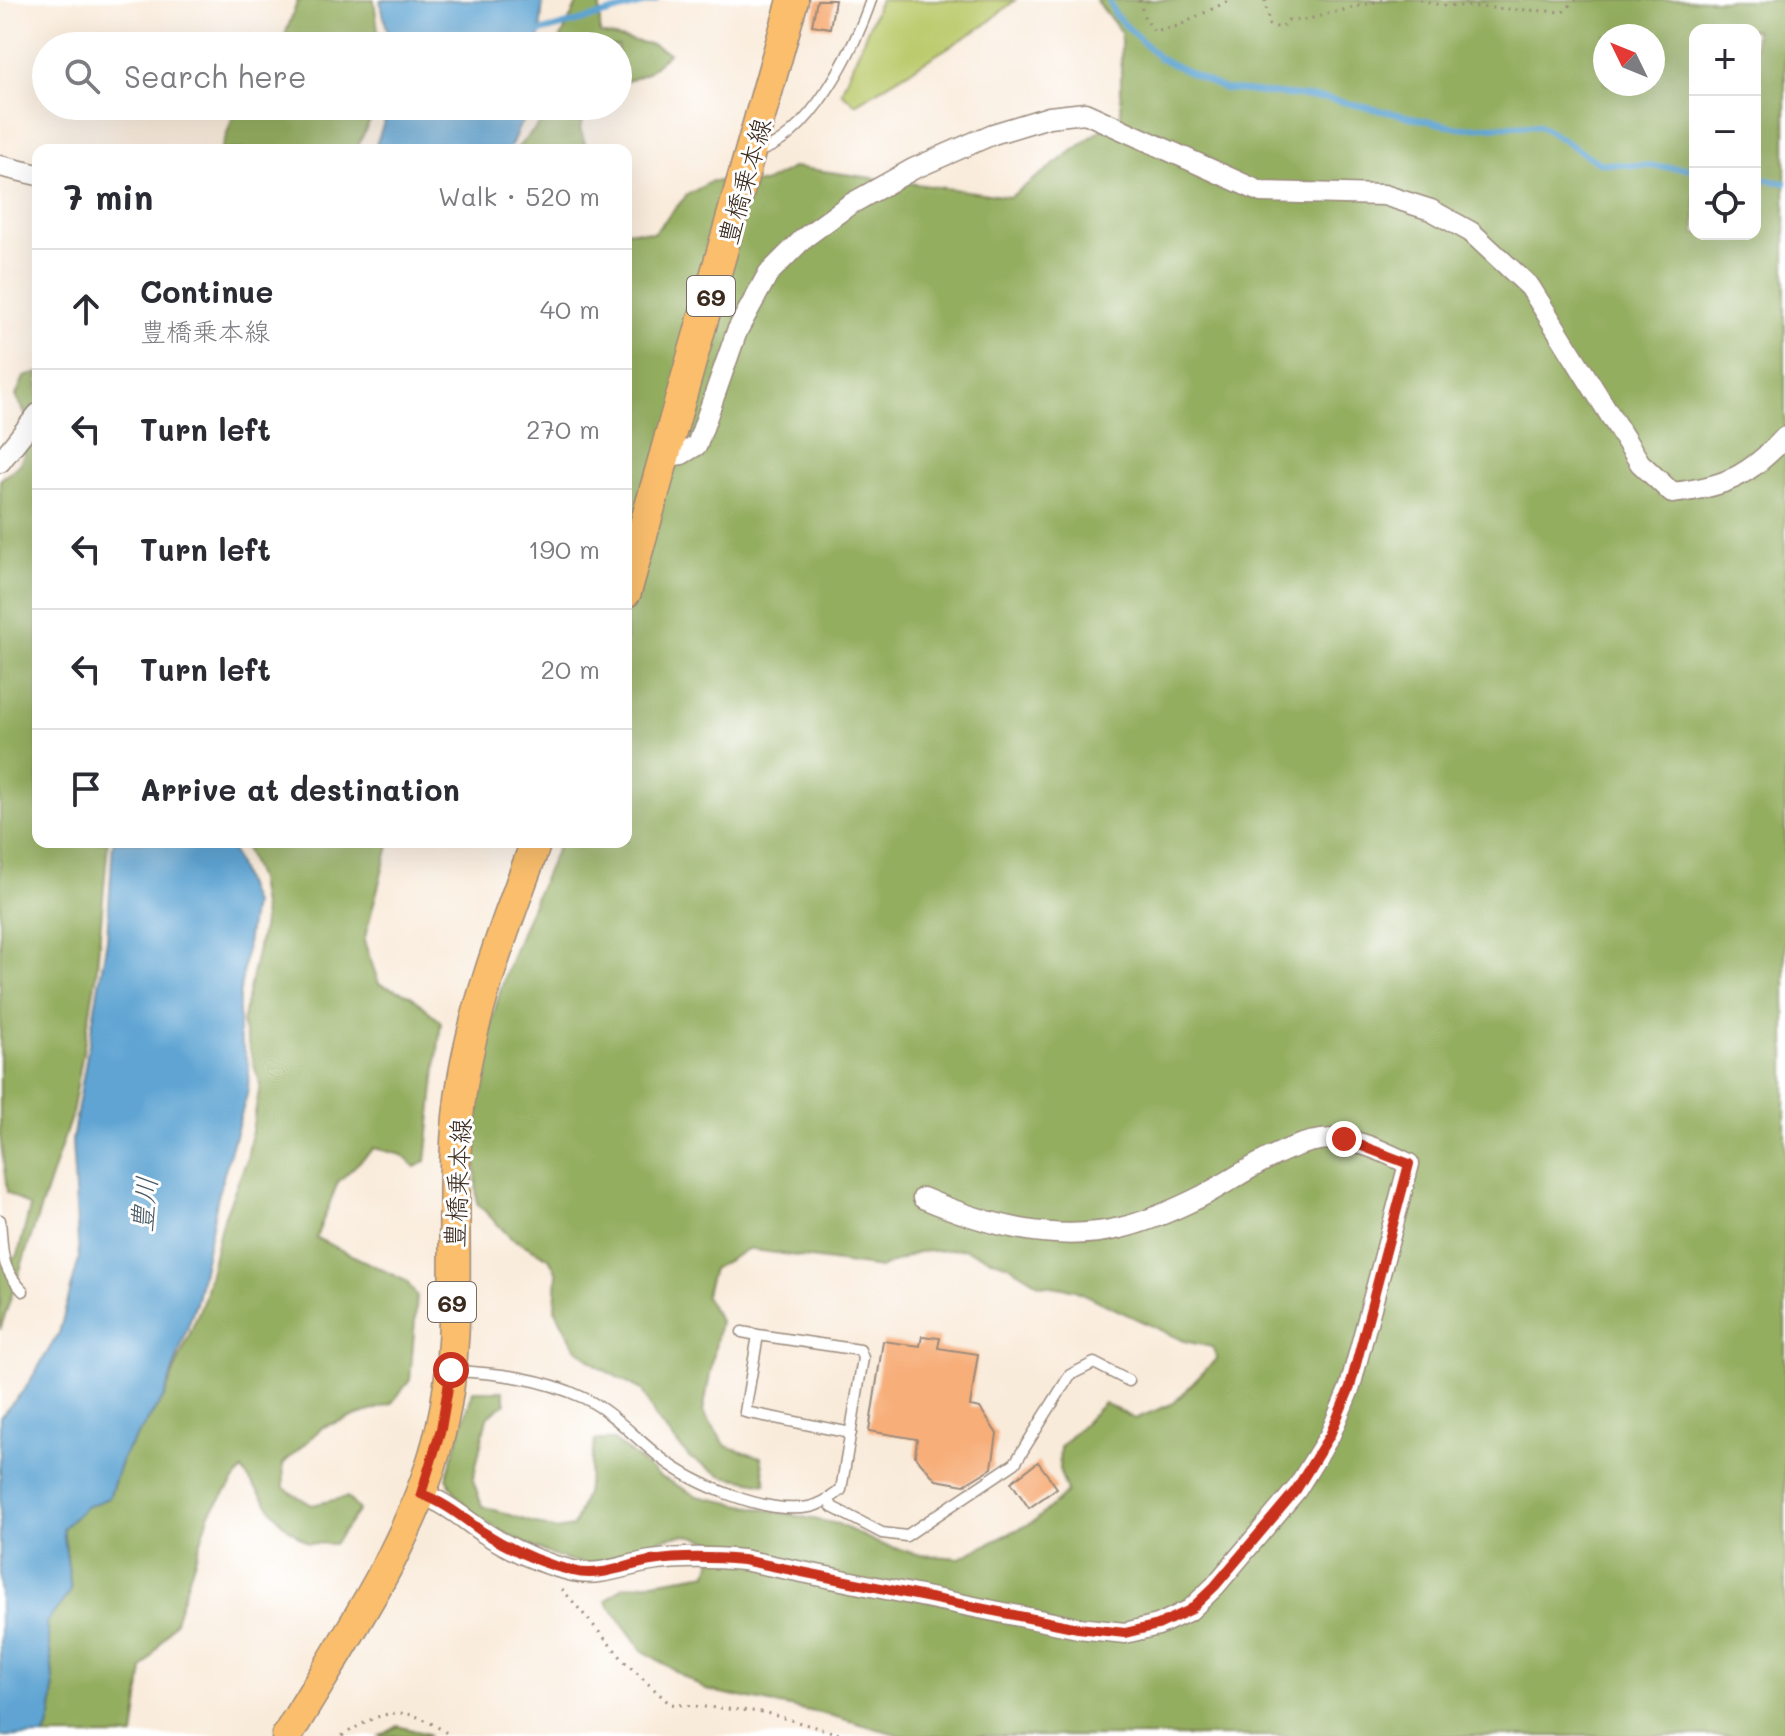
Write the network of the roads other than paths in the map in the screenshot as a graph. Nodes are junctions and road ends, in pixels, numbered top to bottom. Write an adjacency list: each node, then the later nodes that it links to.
1 (793, 0): 3 (main road, 豊橋乗本線 / 69)
2 (871, 0): 3 (lane)
3 (752, 152): 8 (main road, 豊橋乗本線 / 69)
4 (0, 166): 5 (street)
5 (32, 174)
6 (32, 422): 9 (street)
7 (1785, 437): 8 (street)
8 (666, 456): 10 (main road, 豊橋乗本線 / 69)
9 (0, 462)
10 (632, 572)
11 (534, 848): 17 (main road, 豊橋乗本線 / 69)
12 (923, 1198): 20 (street)
13 (0, 1220): 14 (lane)
14 (23, 1291)
15 (742, 1332): 16 (lane)
16 (758, 1335): 19 (lane); 19 (lane)
17 (451, 1370): 20 (main road, 豊橋乗本線 / 69); 21 (lane)
18 (1129, 1381): 21 (lane)
19 (851, 1433): 21 (lane)
20 (421, 1494): 22 (main road, 豊橋乗本線 / 69)
21 (829, 1499)
22 (287, 1736)

